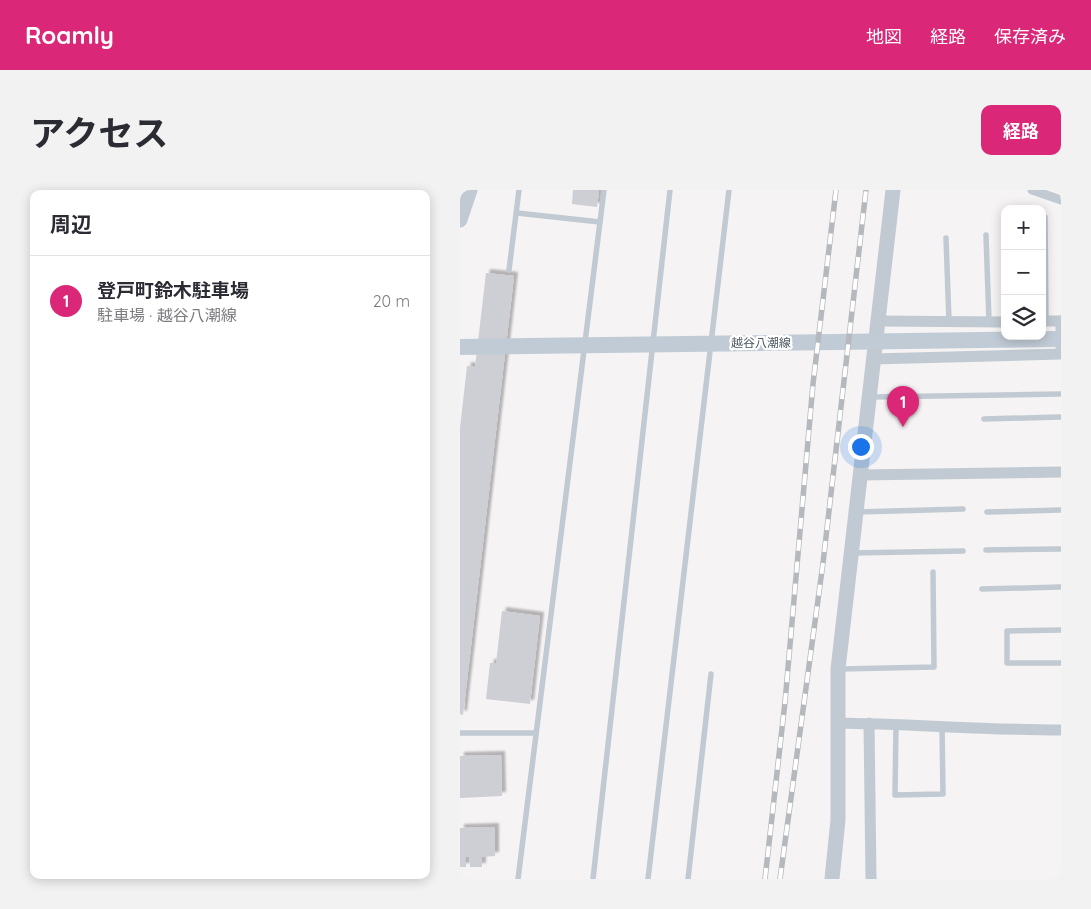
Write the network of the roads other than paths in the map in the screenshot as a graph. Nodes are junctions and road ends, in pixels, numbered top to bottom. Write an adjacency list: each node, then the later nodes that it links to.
1 (470, 190): 10 (street)
2 (519, 190): 9 (lane)
3 (604, 190): 11 (lane)
4 (670, 190): 57 (lane)
5 (729, 190): 58 (lane)
6 (893, 190): 19 (street)
7 (1032, 190): 8 (street)
8 (1061, 200)
9 (517, 213): 11 (lane); 15 (lane)
10 (460, 220)
11 (600, 222): 55 (lane)
12 (986, 235): 21 (lane)
13 (946, 238): 20 (lane)
14 (1045, 250): 16 (lane)
15 (509, 270)
16 (1044, 295)
17 (1046, 321): 18 (street)
18 (1061, 321): 25 (street)
19 (878, 322): 20 (street); 27 (street)
20 (949, 322): 21 (street)
21 (989, 322): 22 (street)
22 (1001, 322)
23 (1061, 339): 24 (main road, 越谷八潮線)
24 (460, 347)
25 (1061, 347)
26 (1061, 354): 27 (street)
27 (873, 359): 29 (street)
28 (1061, 394): 29 (lane)
29 (868, 397): 33 (street)
30 (1061, 417): 31 (lane)
31 (984, 419)
32 (1061, 472): 33 (street)
33 (860, 475): 36 (street)
34 (963, 509): 36 (lane)
35 (1061, 510): 37 (lane)
36 (856, 512): 41 (street)
37 (987, 512)
38 (1061, 549): 39 (lane)
39 (986, 550)
40 (963, 552): 41 (lane)
41 (851, 553): 47 (street)
42 (933, 572): 47 (lane)
43 (1061, 587): 44 (lane)
44 (982, 589)
45 (1061, 630): 46 (lane)
46 (1061, 663)
47 (838, 669): 49 (street)
48 (711, 674): 59 (lane)
49 (837, 723): 50 (street); 60 (street)
50 (869, 723): 51 (street); 61 (street)
51 (896, 725): 52 (street); 52 (lane)
52 (942, 726): 53 (street)
53 (1061, 730)
54 (460, 733): 55 (lane)
55 (536, 733): 56 (lane)
56 (518, 879)
57 (593, 879)
58 (648, 879)
59 (688, 879)
60 (832, 879)
61 (871, 879)

